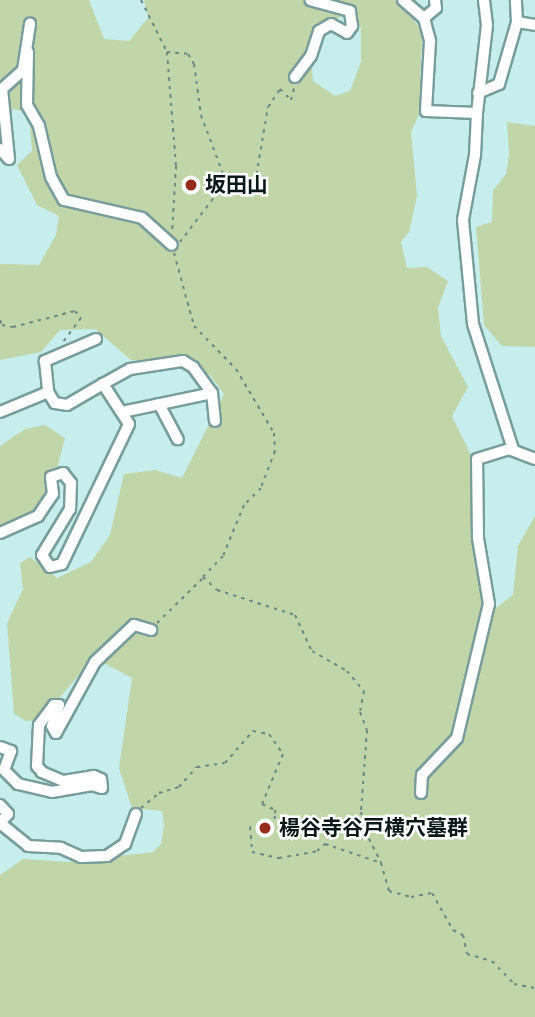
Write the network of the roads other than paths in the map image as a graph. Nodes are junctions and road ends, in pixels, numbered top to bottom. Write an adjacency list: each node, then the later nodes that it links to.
1 (310, 0): 11 (street)
2 (403, 0): 6 (street)
3 (435, 0): 6 (street)
4 (484, 0): 12 (street)
5 (516, 0): 7 (street)
6 (424, 18): 13 (street)
7 (517, 22): 9 (street); 12 (street)
8 (30, 24): 10 (street)
9 (535, 25)
10 (27, 52): 14 (street); 15 (street)
11 (295, 77)
12 (478, 93): 13 (street)
13 (477, 113): 25 (street)
14 (0, 149)
15 (172, 244)
16 (96, 339): 18 (street)
17 (103, 384): 18 (street); 19 (street); 22 (street)
18 (48, 392): 21 (street)
19 (212, 393): 20 (street); 23 (street)
20 (159, 404): 22 (street); 24 (street)
21 (0, 412)
22 (122, 412): 27 (street)
23 (215, 421)
24 (177, 439)
25 (513, 449): 26 (street); 30 (street)
26 (535, 459)
27 (0, 533)
28 (151, 630): 29 (street)
29 (0, 747)
30 (421, 793)
31 (0, 805): 33 (street)
32 (136, 814): 33 (street)
33 (0, 823)

